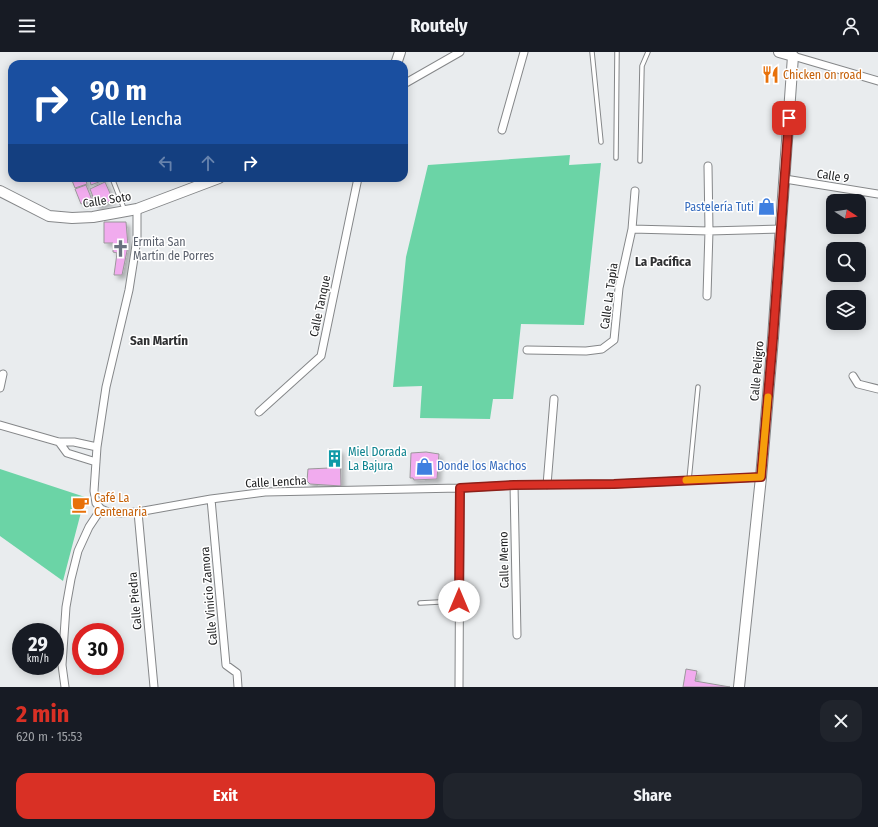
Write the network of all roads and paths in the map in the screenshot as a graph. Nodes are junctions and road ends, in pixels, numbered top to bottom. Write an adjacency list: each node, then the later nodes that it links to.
1 (460, 52): 9 (street)
2 (524, 52): 10 (street)
3 (592, 52): 11 (lane)
4 (617, 52): 12 (lane)
5 (648, 52): 13 (lane)
6 (779, 52): 7 (main road)
7 (793, 56): 8 (street); 15 (main road, Calle Peligro)
8 (878, 81)
9 (408, 82)
10 (502, 130)
11 (601, 142)
12 (616, 158)
13 (640, 161)
14 (708, 166): 26 (street)
15 (785, 179): 21 (street, Calle 9); 25 (main road, Calle Peligro)
16 (114, 182): 23 (lane)
17 (208, 182): 22 (main road, Calle Soto)
18 (357, 182): 35 (street, Calle Tanque)
19 (0, 191): 23 (main road, Calle Soto)
20 (635, 191): 24 (street, Calle La Tapia)
21 (878, 194)
22 (137, 209): 23 (main road, Calle Soto); 38 (street)
23 (126, 212)
24 (632, 229): 26 (street); 28 (street, Calle La Tapia)
25 (781, 229): 26 (street); 40 (main road, Calle Peligro)
26 (709, 231): 27 (street)
27 (707, 296)
28 (527, 350)
29 (3, 374): 32 (street)
30 (853, 376): 33 (street)
31 (698, 387): 41 (lane)
32 (0, 388)
33 (878, 389)
34 (554, 398): 43 (street)
35 (259, 412)
36 (0, 425): 37 (street)
37 (59, 442): 38 (street); 39 (street)
38 (97, 447): 39 (street)
39 (96, 462): 46 (street)
40 (761, 477): 41 (street, Calle Lencha); 55 (main road, Calle Peligro)
41 (689, 480): 43 (street, Calle Lencha)
42 (514, 485): 43 (street, Calle Lencha); 44 (street, Calle Lencha); 50 (street, Calle Memo)
43 (547, 485)
44 (460, 488): 45 (street, Calle Lencha); 48 (street)
45 (211, 499): 47 (street, Calle Lencha); 53 (street, Calle Vinicio Zamora)
46 (101, 509): 47 (street, Calle Lencha); 51 (street)
47 (138, 512): 52 (street, Calle Piedra)
48 (459, 601): 49 (lane); 54 (street)
49 (420, 603)
50 (517, 635)
51 (65, 687)
52 (154, 687)
53 (238, 687)
54 (459, 687)
55 (739, 687)

